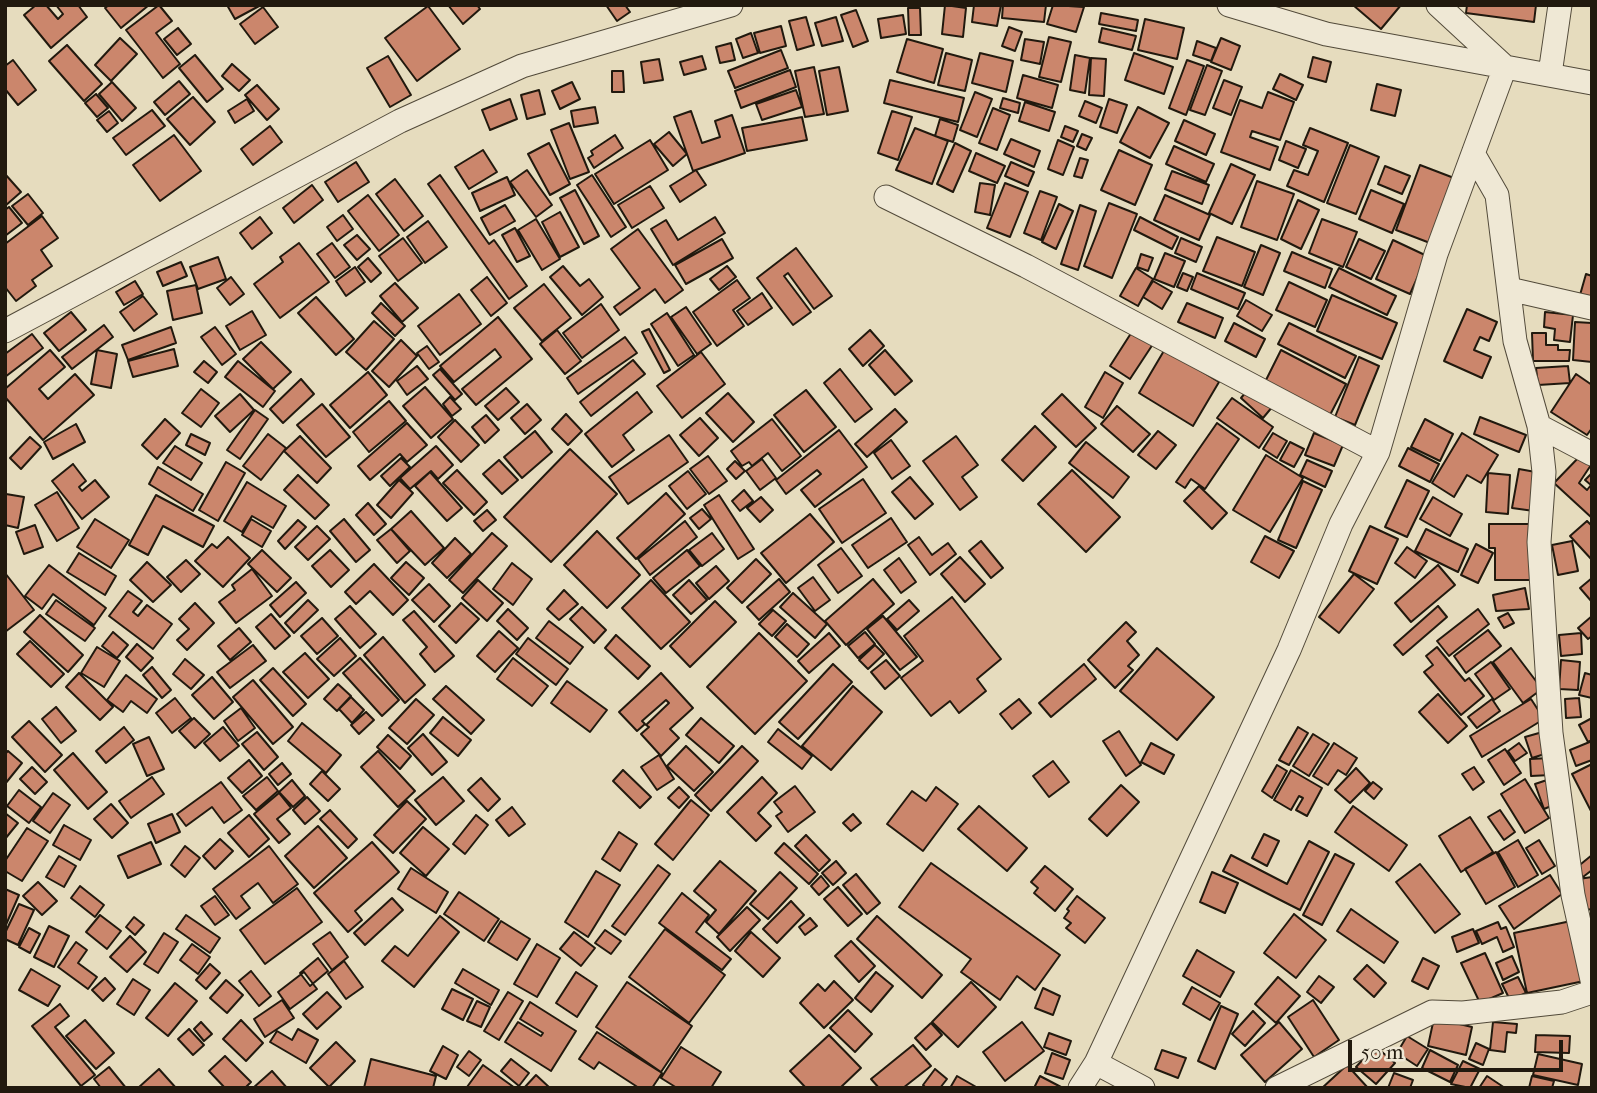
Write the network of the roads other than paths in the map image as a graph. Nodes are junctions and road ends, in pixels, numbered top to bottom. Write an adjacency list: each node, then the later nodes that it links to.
1 (731, 5): 12 (street)
2 (1229, 5): 5 (street)
3 (1560, 5): 6 (street)
4 (1444, 7): 5 (street)
5 (1505, 66): 6 (street); 8 (street)
6 (1550, 74): 7 (street)
7 (1592, 83)
8 (1474, 155): 10 (street); 14 (street)
9 (886, 197): 14 (street)
10 (1509, 289): 11 (street); 13 (street)
11 (1592, 308)
12 (5, 331)
13 (1539, 426): 15 (street); 16 (street)
14 (1378, 452): 18 (street)
15 (1592, 454)
16 (1592, 981)
17 (1592, 992): 21 (street)
18 (1096, 1063): 19 (street); 20 (street)
19 (1080, 1088)
20 (1143, 1088)
21 (1277, 1088)

